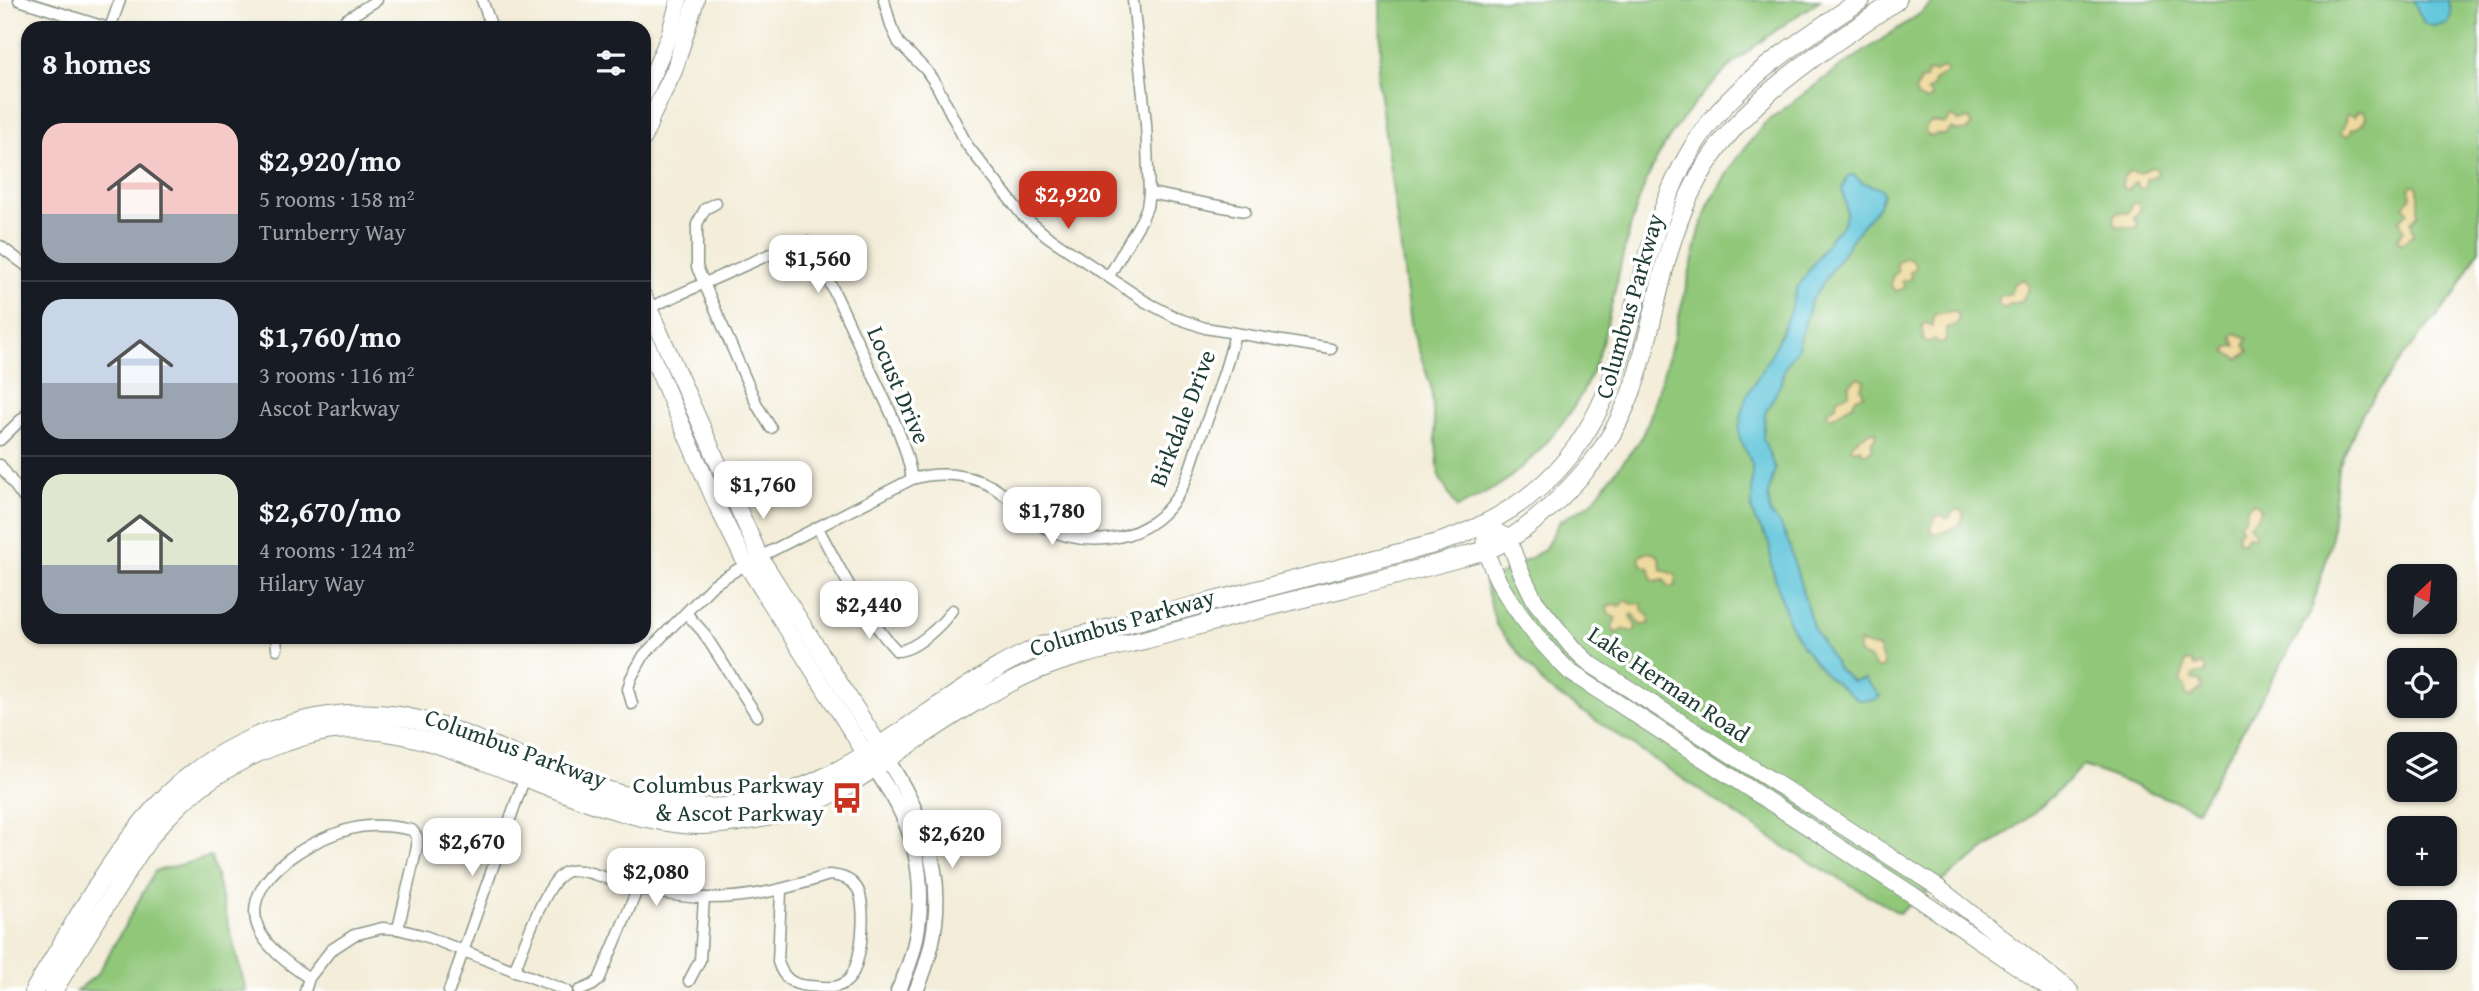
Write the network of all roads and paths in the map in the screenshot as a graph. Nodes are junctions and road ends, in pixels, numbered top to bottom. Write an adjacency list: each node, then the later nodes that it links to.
1 (19, 0): 11 (street)
2 (120, 0): 12 (street)
3 (377, 0): 13 (street)
4 (482, 0): 14 (street)
5 (678, 0): 15 (main road)
6 (696, 0): 16 (main road)
7 (884, 0): 22 (street)
8 (1133, 0): 17 (street)
9 (1860, 0): 35 (main road, Columbus Parkway)
10 (1897, 0): 37 (main road, Columbus Parkway)
11 (86, 21)
12 (112, 21)
13 (344, 21)
14 (490, 21)
15 (651, 78)
16 (651, 119)
17 (1149, 193): 19 (street); 22 (street)
18 (716, 203): 23 (street)
19 (1245, 211)
20 (0, 246): 21 (street)
21 (21, 262)
22 (1109, 276): 26 (street)
23 (704, 284): 24 (street, Locust Drive); 30 (street); 33 (street, Locust Drive)
24 (651, 303)
25 (651, 319): 39 (main road)
26 (1235, 333): 27 (street); 33 (street, Birkdale Drive)
27 (1331, 349)
28 (651, 354): 39 (main road)
29 (21, 420): 31 (street)
30 (771, 428)
31 (0, 440)
32 (0, 465): 34 (street)
33 (912, 479): 36 (street, Birkdale Drive)
34 (21, 494)
35 (1485, 525): 37 (main road); 38 (main road, Lake Herman Road); 46 (main road, Columbus Parkway)
36 (818, 528): 39 (street, Birkdale Drive); 40 (street)
37 (1507, 538): 38 (main road, Columbus Parkway); 65 (main road, Lake Herman Road)
38 (1486, 550): 46 (main road, Columbus Parkway); 64 (main road, Lake Herman Road)
39 (753, 561): 41 (street, Birkdale Drive); 46 (main road)
40 (953, 610)
41 (686, 613): 44 (street, Birkdale Drive); 45 (street)
42 (277, 644): 43 (street)
43 (277, 649)
44 (632, 704)
45 (757, 716)
46 (876, 756): 47 (main road, Columbus Parkway); 62 (street); 63 (street)
47 (528, 770): 52 (street); 56 (main road, Columbus Parkway); 57 (main road, Columbus Parkway)
48 (638, 888): 50 (street); 53 (street); 61 (street)
49 (781, 891): 49 (street); 50 (street)
50 (705, 898): 55 (street)
51 (398, 929): 52 (street); 54 (street); 54 (street)
52 (463, 953): 53 (street); 59 (street)
53 (514, 971): 60 (street)
54 (309, 978): 58 (street)
55 (689, 981)
56 (34, 991)
57 (53, 991)
58 (305, 991)
59 (449, 991)
60 (568, 991)
61 (579, 991)
62 (898, 991)
63 (916, 991)
64 (2053, 991)
65 (2070, 991)

